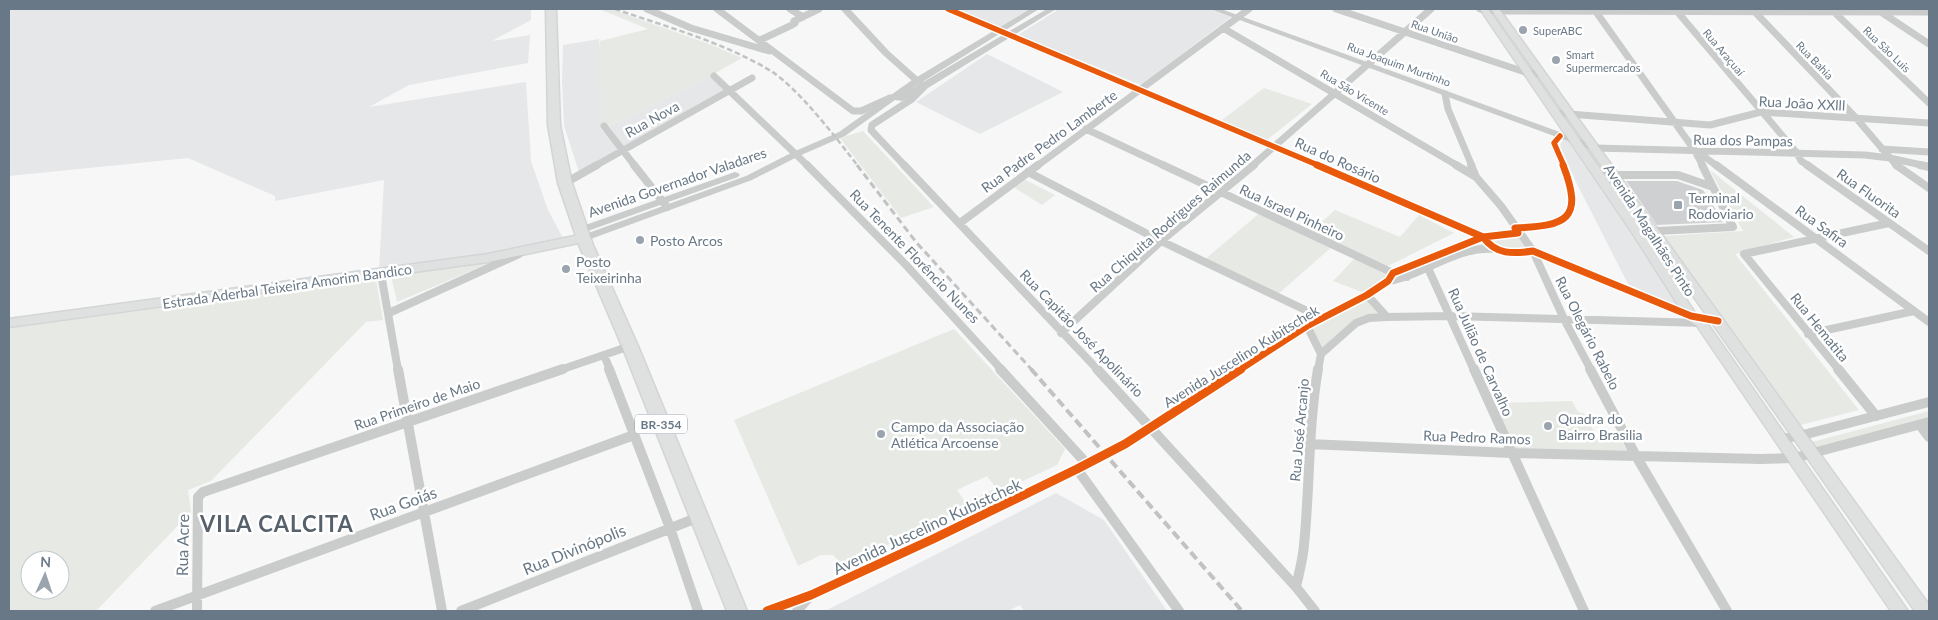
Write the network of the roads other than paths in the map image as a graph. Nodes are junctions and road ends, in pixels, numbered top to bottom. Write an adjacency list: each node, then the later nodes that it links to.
1 (551, 9): 69 (main road, BR-354)
2 (647, 9): 29 (street)
3 (717, 9): 27 (street)
4 (790, 9): 21 (street)
5 (819, 9): 21 (street)
6 (845, 9): 38 (street)
7 (948, 9): 25 (street, Rua do Rosário)
8 (1034, 9): 25 (street, Avenida Governador Valadares)
9 (1052, 9): 28 (street, Avenida Governador Valadares)
10 (1214, 9): 22 (street, Rua Joaquim Murtinho)
11 (1249, 9): 22 (street, Rua Padre Pedro Lamberte)
12 (1336, 9): 26 (street, Rua União)
13 (1431, 9): 26 (street, Rua Chiquita Rodrigues Raimunda)
14 (1488, 9): 15 (street); 34 (main road, Avenida Magalhães Pinto); 35 (main road, Avenida Magalhães Pinto)
15 (1594, 10): 16 (street); 50 (street)
16 (1676, 10): 17 (street); 46 (street, Rua Araçuaí)
17 (1754, 10): 18 (street); 49 (street, Rua Bahia)
18 (1832, 10): 19 (street); 44 (street, Rua São Luis)
19 (1878, 10): 20 (street); 31 (street)
20 (1929, 12)
21 (803, 16): 23 (street)
22 (1238, 17): 24 (street, Rua Padre Pedro Lamberte); 33 (street, Rua Joaquim Murtinho)
23 (794, 21): 30 (street)
24 (1223, 28): 40 (street, Rua Padre Pedro Lamberte); 41 (street, Rua São Vicente)
25 (999, 30): 28 (street, Rua do Rosário); 38 (street, Avenida Governador Valadares)
26 (1405, 32): 33 (street, Rua Chiquita Rodrigues Raimunda); 34 (street, Rua União)
27 (752, 35): 29 (street); 30 (street)
28 (1010, 35): 38 (street, Avenida Governador Valadares); 40 (street, Rua do Rosário)
29 (732, 39): 32 (street)
30 (760, 40): 32 (street)
31 (1929, 43)
32 (777, 53): 43 (street)
33 (1368, 65): 41 (street, Rua Chiquita Rodrigues Raimunda); 42 (street, Rua Joaquim Murtinho)
34 (1528, 73): 35 (street, Rua União); 47 (main road, Avenida Magalhães Pinto)
35 (1542, 74): 48 (main road, Avenida Magalhães Pinto)
36 (714, 76): 39 (street, Rua Tenente Florêncio Nunes)
37 (752, 78): 39 (street, Rua Nova)
38 (920, 84): 43 (street, Avenida Governador Valadares); 45 (street, Avenida Governador Valadares); 74 (street, Rua Capitão José Apolinário)
39 (729, 90): 58 (street, Rua Nova); 62 (street, Rua Tenente Florêncio Nunes)
40 (1140, 90): 53 (street, Rua Padre Pedro Lamberte); 55 (street, Rua do Rosário)
41 (1336, 93): 55 (street, Rua Chiquita Rodrigues Raimunda); 68 (street, Rua São Vicente)
42 (1445, 94): 54 (street, Rua Joaquim Murtinho); 68 (street, Rua Olegário Rabelo)
43 (894, 97): 45 (street, Avenida Governador Valadares)
44 (1929, 103)
45 (878, 110): 62 (street, Avenida Governador Valadares)
46 (1761, 112): 49 (street, Rua João XXlll); 50 (street, Rua João XXlll); 61 (street, Rua Araçuaí)
47 (1556, 113): 48 (street, Rua João XXlll); 54 (main road, Avenida Magalhães Pinto)
48 (1571, 114): 50 (street, Rua João XXlll); 54 (main road, Avenida Magalhães Pinto)
49 (1856, 118): 51 (street, Rua João XXlll); 57 (street, Rua Bahia)
50 (1674, 122): 59 (street)
51 (1929, 123)
52 (604, 126): 58 (street)
53 (1086, 129): 65 (street, Rua Padre Pedro Lamberte); 72 (street, Rua Israel Pinheiro)
54 (1572, 136): 56 (main road, Avenida Magalhães Pinto); 66 (main road, Avenida Magalhães Pinto); 76 (street)
55 (1276, 147): 72 (street, Rua Chiquita Rodrigues Raimunda); 80 (street, Rua do Rosário)
56 (1596, 148): 59 (street, Rua dos Pampas); 67 (main road, Avenida Magalhães Pinto)
57 (1882, 149): 60 (street); 63 (street, Rua Bahia)
58 (623, 150): 69 (street, Rua Nova); 73 (street)
59 (1696, 151): 61 (street, Rua dos Pampas); 70 (street); 81 (street, Rua Safira)
60 (1929, 152)
61 (1797, 153): 63 (street, Rua dos Pampas); 75 (street, Rua Fluorita)
62 (796, 154): 73 (street, Avenida Governador Valadares); 121 (street, Rua Tenente Florêncio Nunes)
63 (1890, 158): 64 (street, Rua dos Pampas); 71 (street, Rua Bahia)
64 (1929, 167)
65 (1028, 172): 74 (street, Rua Padre Pedro Lamberte); 82 (street)
66 (1598, 175): 67 (street); 77 (main road, Avenida Magalhães Pinto)
67 (1615, 175): 70 (street); 78 (main road, Avenida Magalhães Pinto)
68 (1476, 177): 76 (street, Rua Olegário Rabelo)
69 (566, 183): 79 (main road, BR-354)
70 (1713, 187): 78 (street)
71 (1929, 188)
72 (1222, 192): 82 (street, Rua Chiquita Rodrigues Raimunda); 89 (street, Rua Israel Pinheiro)
73 (665, 204): 79 (street, Avenida Governador Valadares)
74 (960, 223): 102 (street, Rua Capitão José Apolinário)
75 (1889, 223): 81 (street); 85 (street, Rua Fluorita)
76 (1515, 228): 80 (street, Avenida Juscelino Kubitschek); 84 (street, Rua Olegário Rabelo)
77 (1638, 232): 78 (street); 97 (main road, Avenida Magalhães Pinto)
78 (1655, 232): 99 (main road, Avenida Magalhães Pinto)
79 (582, 234): 86 (main road, Estrada Aderbal Teixeira Amorim Bandico); 104 (main road, BR-354)
80 (1480, 239): 83 (street, Rua do Rosário); 89 (street, Avenida Juscelino Kubitschek)
81 (1815, 239): 91 (street, Rua Safira); 103 (street, Rua Hematita)
82 (1161, 241): 95 (street); 102 (street, Rua Chiquita Rodrigues Raimunda)
83 (1497, 250): 84 (street); 87 (street, Avenida Juscelino Kubitschek)
84 (1533, 251): 96 (street, Rua Olegário Rabelo); 97 (street)
85 (1929, 251)
86 (519, 254): 88 (main road, Estrada Aderbal Teixeira Amorim Bandico); 92 (street)
87 (1428, 268): 89 (street, Avenida Juscelino Kubitschek); 93 (street, Rua Julião de Carvalho)
88 (381, 274): 92 (street); 98 (main road, Estrada Aderbal Teixeira Amorim Bandico)
89 (1390, 277): 90 (street, Avenida Juscelino Kubitschek)
90 (1367, 294): 94 (street); 95 (street, Avenida Juscelino Kubitschek)
91 (1914, 311): 100 (street, Rua Safira); 103 (street)
92 (389, 313): 109 (street)
93 (1450, 316): 94 (street); 96 (street); 117 (street, Rua Julião de Carvalho)
94 (1388, 317): 105 (street)
95 (1322, 318): 101 (street, Avenida Juscelino Kubitschek)
96 (1564, 319): 97 (street); 119 (street, Rua Olegário Rabelo)
97 (1696, 320): 99 (street); 115 (main road, Avenida Magalhães Pinto)
98 (9, 322)
99 (1719, 322): 113 (main road, Avenida Magalhães Pinto)
100 (1929, 322)
101 (1308, 326): 105 (street); 111 (street, Avenida Juscelino Kubitschek)
102 (1061, 332): 111 (street, Rua Capitão José Apolinário)
103 (1808, 334): 108 (street, Rua Hematita)
104 (630, 346): 106 (street, Rua Primeiro de Maio); 125 (main road, BR-354)
105 (1321, 354): 116 (street, Rua José Arcanjo)
106 (604, 355): 109 (street, Rua Primeiro de Maio); 112 (street)
107 (1929, 402): 108 (street)
108 (1876, 416): 113 (street)
109 (408, 421): 123 (street, Rua Primeiro de Maio); 124 (street)
110 (1924, 424): 114 (street); 118 (street)
111 (1152, 427): 121 (street, Avenida Juscelino Kubitschek, bridge); 129 (street, Rua Capitão José Apolinário)
112 (634, 435): 124 (street, Rua Goiás); 126 (street)
113 (1799, 436): 115 (street); 118 (main road, Avenida Magalhães Pinto)
114 (1929, 437)
115 (1780, 438): 120 (main road, Avenida Magalhães Pinto)
116 (1309, 444): 117 (street, Rua Pedro Ramos); 129 (street, Rua José Arcanjo)
117 (1511, 452): 119 (street, Rua Pedro Ramos); 142 (street, Rua Julião de Carvalho)
118 (1812, 453): 120 (street); 128 (main road, Avenida Magalhães Pinto)
119 (1636, 456): 120 (street, Rua Pedro Ramos); 143 (street, Rua Olegário Rabelo)
120 (1794, 458): 127 (main road, Avenida Magalhães Pinto)
121 (1092, 462): 122 (street, Avenida Juscelino Kubistchek)
122 (1077, 470): 130 (street, Avenida Juscelino Kubistchek); 140 (street)
123 (212, 487): 131 (street, Rua Acre)
124 (424, 513): 131 (street, Rua Goiás); 134 (street)
125 (699, 517): 126 (street, Rua Divinópolis); 137 (main road, BR-354)
126 (670, 528): 135 (street, Rua Divinópolis); 136 (street)
127 (1860, 554): 128 (main road); 144 (main road, Avenida Magalhães Pinto)
128 (1884, 555): 145 (main road, Avenida Magalhães Pinto)
129 (1296, 587): 141 (street, Rua Capitão José Apolinário)
130 (811, 595): 138 (street, Avenida Juscelino Kubistchek); 139 (street)
131 (197, 596): 132 (street, Rua Goiás); 133 (street, Rua Acre)
132 (155, 611)
133 (197, 611)
134 (442, 611)
135 (461, 611)
136 (698, 611)
137 (737, 611)
138 (767, 611)
139 (797, 611)
140 (1179, 611)
141 (1315, 611)
142 (1584, 611)
143 (1727, 611)
144 (1900, 611)
145 (1924, 611)

